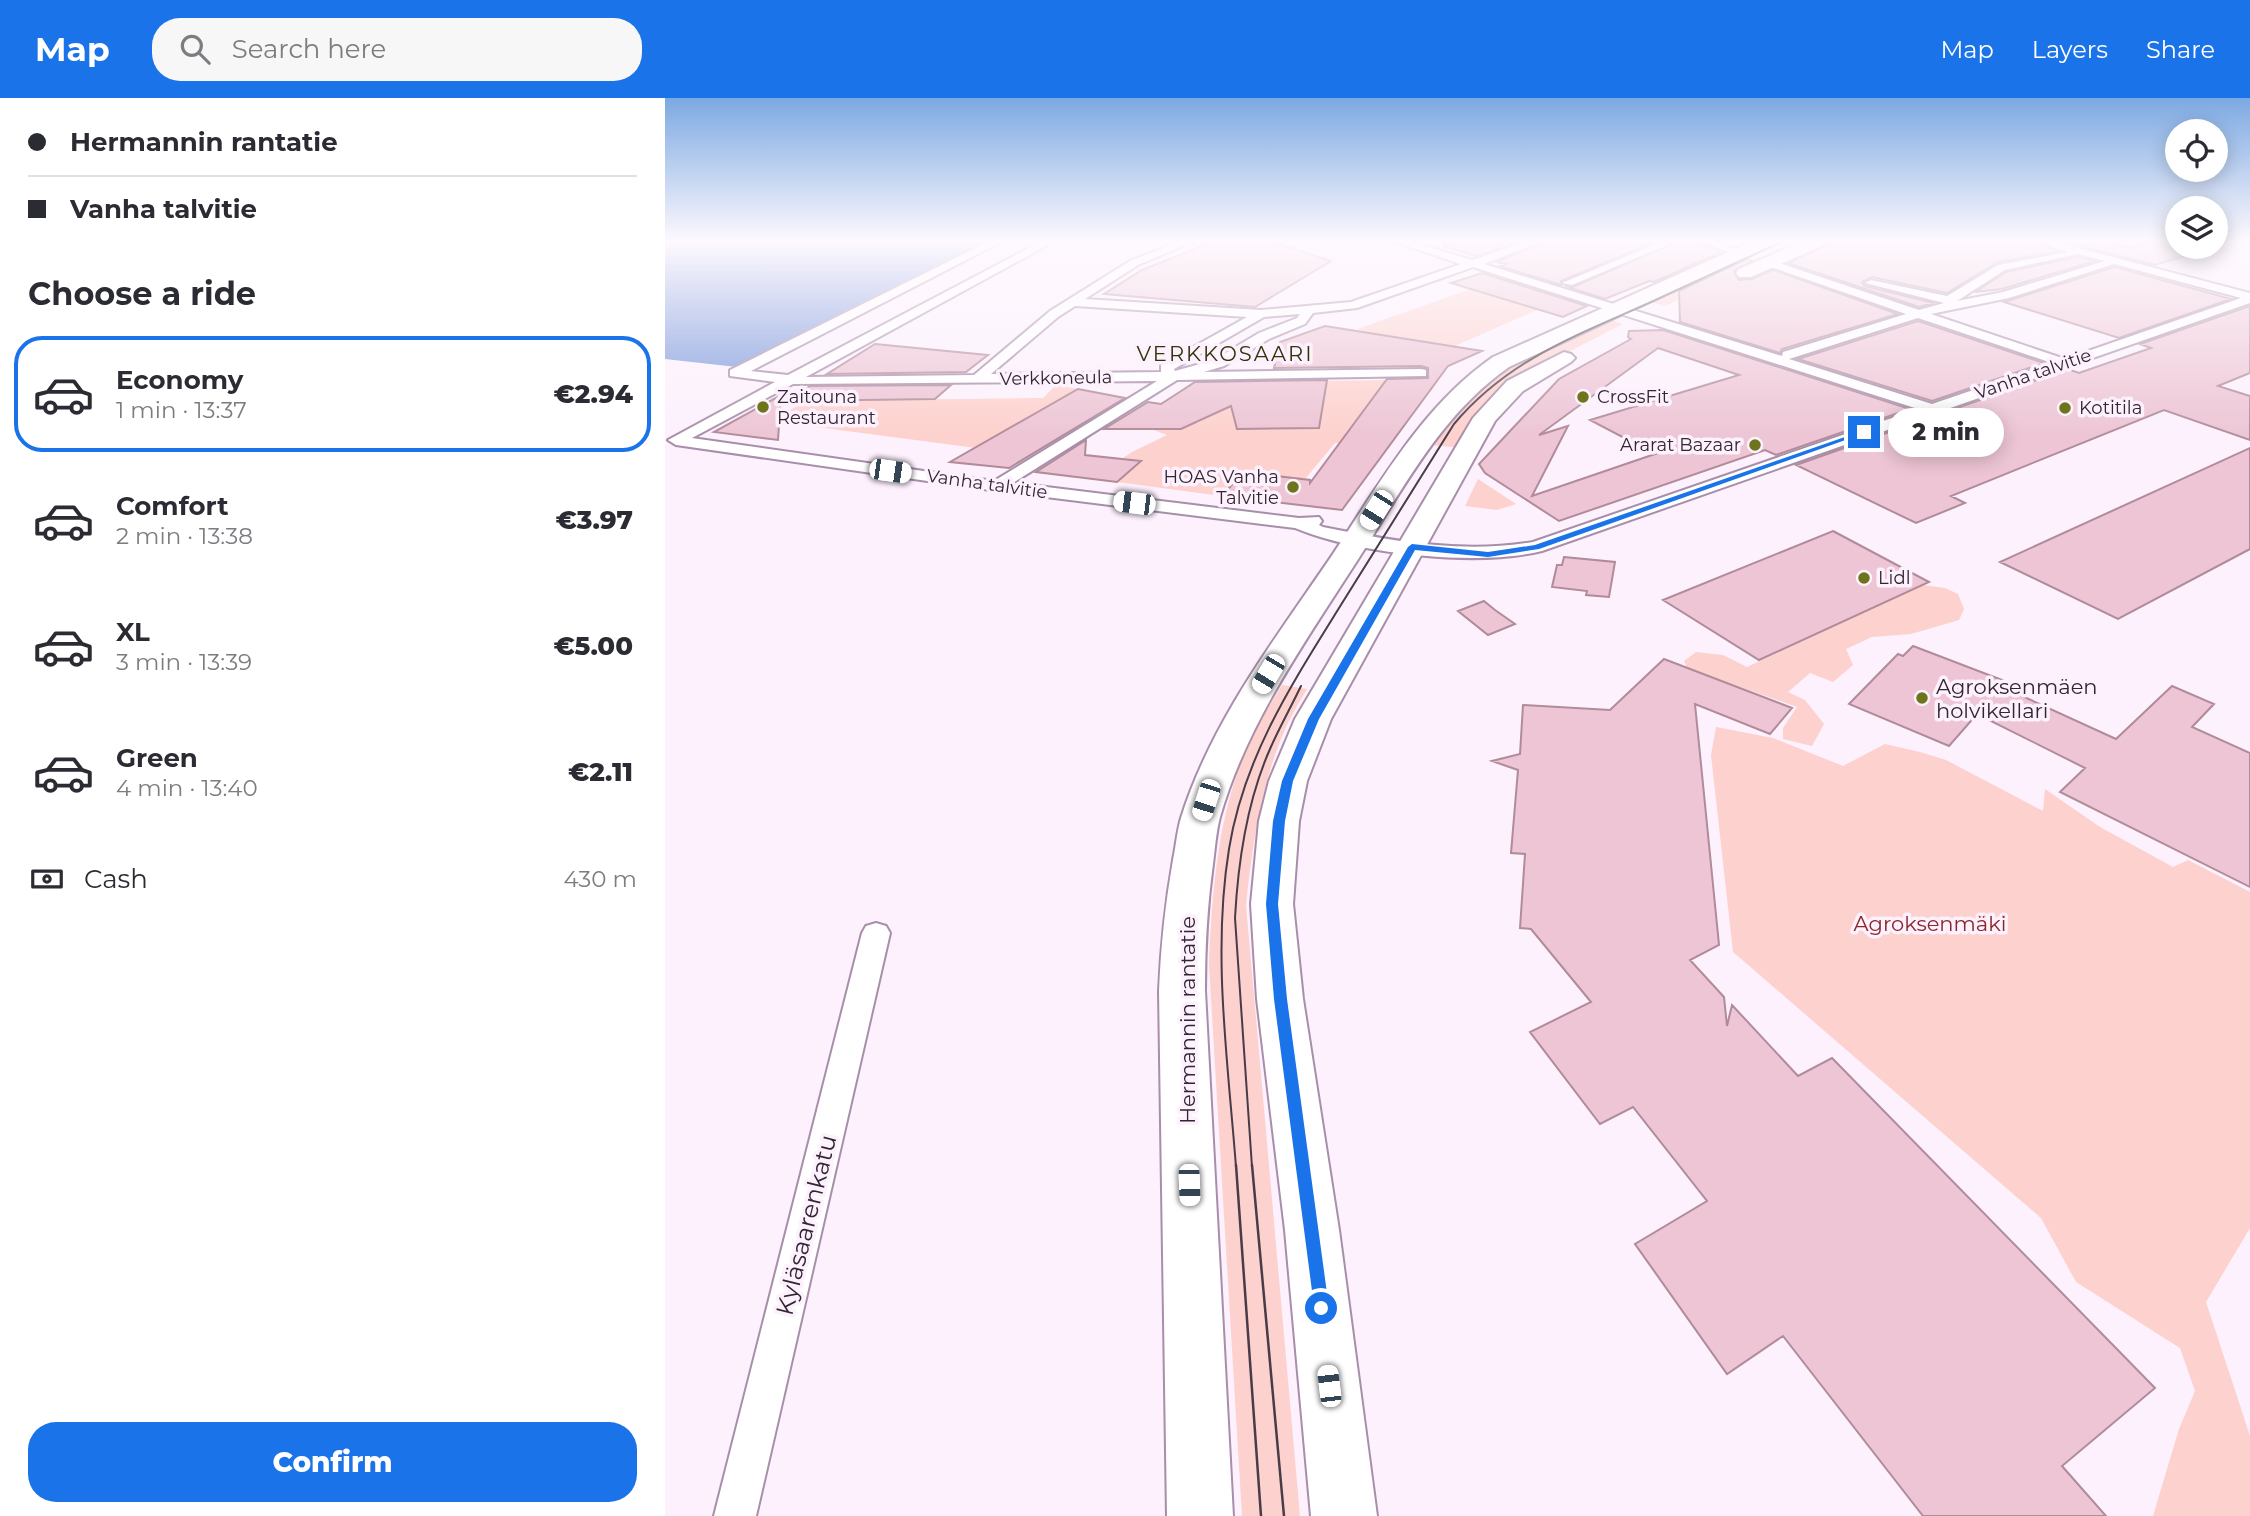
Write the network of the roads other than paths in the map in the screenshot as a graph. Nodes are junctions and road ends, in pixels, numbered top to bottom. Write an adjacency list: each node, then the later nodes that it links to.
1 (868, 306): 22 (street, Verkkoneula)
2 (927, 306): 22 (street)
3 (1066, 306): 23 (street)
4 (1138, 306): 14 (street)
5 (1337, 306): 12 (street)
6 (1911, 306): 13 (street)
7 (1936, 306): 13 (street)
8 (1950, 306): 13 (street)
9 (2227, 306): 19 (street, Vanha talvitie)
10 (1617, 307): 15 (street); 26 (main road, Hermannin rantatie)
11 (1668, 308): 15 (main road)
12 (1309, 310): 14 (street); 21 (street)
13 (1926, 311): 18 (street); 19 (street)
14 (1261, 314): 21 (street)
15 (1645, 318): 16 (main road); 24 (street)
16 (1602, 339)
17 (1580, 349): 27 (main road)
18 (1788, 355)
19 (2064, 363): 24 (street, Vanha talvitie)
20 (1421, 373): 21 (street, Verkkoneula)
21 (1174, 376): 23 (street, Verkkoneula); 25 (street)
22 (790, 379): 23 (street, Verkkoneula); 25 (street, Vanha talvitie)
23 (977, 379)
24 (1932, 409): 27 (street, Vanha talvitie)
25 (997, 486): 26 (street, Vanha talvitie)
26 (1360, 533): 27 (street, Vanha talvitie); 30 (main road, Hermannin rantatie)
27 (1415, 541): 31 (main road)
28 (876, 933): 29 (street, Kyläsaarenkatu)
29 (735, 1516)
30 (1200, 1516)
31 (1344, 1516)

